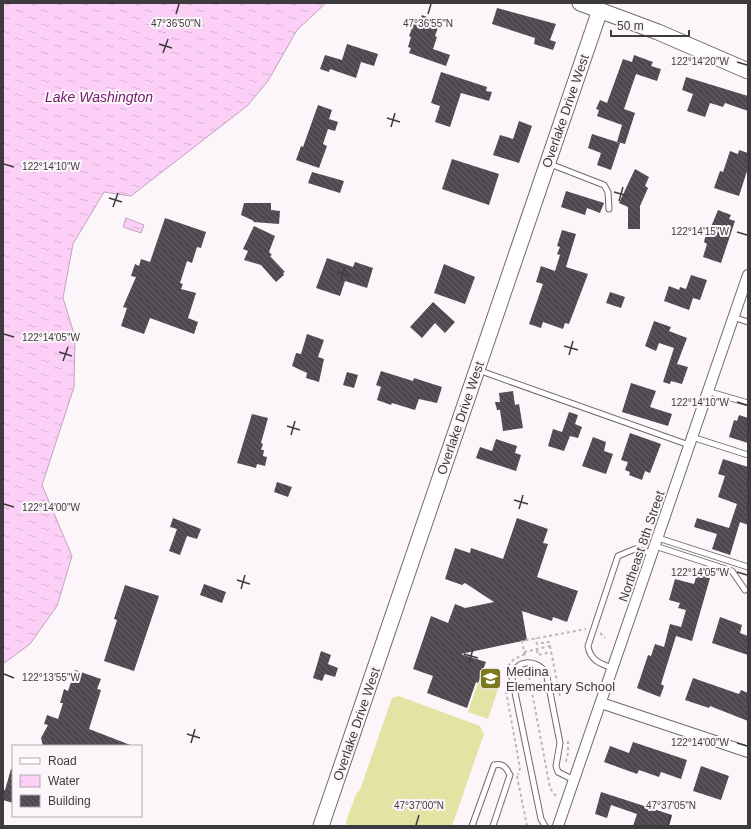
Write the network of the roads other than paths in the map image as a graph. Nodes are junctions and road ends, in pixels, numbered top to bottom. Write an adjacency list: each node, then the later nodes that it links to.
1 (580, 3): 2 (street)
2 (600, 10): 3 (street); 4 (street, Overlake Drive West)
3 (748, 71)
4 (547, 163): 5 (lane); 9 (street, Overlake Drive West)
5 (609, 208)
6 (748, 275): 7 (street, Northeast 8th Street)
7 (733, 317): 8 (lane); 10 (street, Northeast 8th Street)
8 (748, 322)
9 (477, 369): 12 (lane); 21 (street, Overlake Drive West)
10 (708, 391): 11 (lane); 12 (street, Northeast 8th Street)
11 (748, 403)
12 (690, 441): 13 (lane); 14 (street, Northeast 8th Street)
13 (748, 455)
14 (655, 546): 15 (lane); 16 (lane); 17 (street, Northeast 8th Street); 17 (lane)
15 (748, 567)
16 (745, 590)
17 (613, 668): 18 (street, Northeast 8th Street)
18 (601, 703): 19 (street); 20 (street, Northeast 8th Street)
19 (748, 752)
20 (574, 780): 24 (lane); 25 (street, Northeast 8th Street)
21 (321, 826)
22 (472, 826): 23 (lane)
23 (493, 826)
24 (545, 826)
25 (558, 826)

